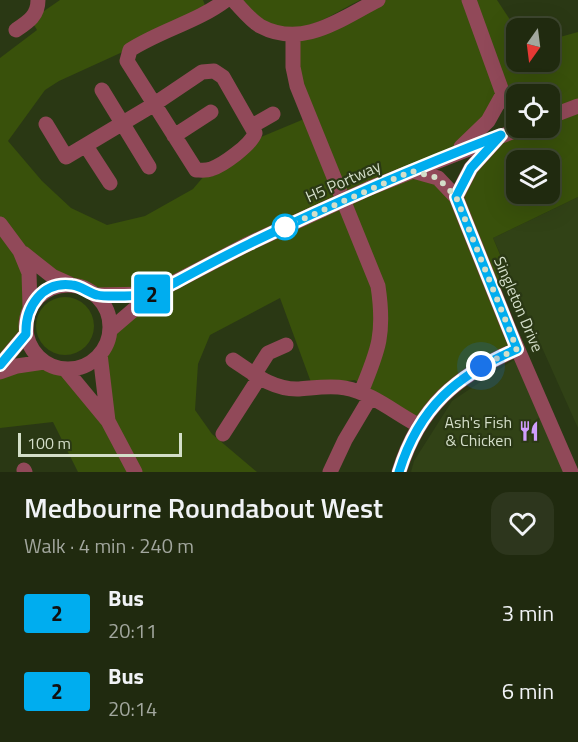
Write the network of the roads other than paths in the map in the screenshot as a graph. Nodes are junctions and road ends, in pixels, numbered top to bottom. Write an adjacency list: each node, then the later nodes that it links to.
1 (38, 0): 6 (street)
2 (226, 0): 11 (street)
3 (233, 0): 7 (street)
4 (378, 0): 7 (street)
5 (469, 0): 9 (street)
6 (16, 30)
7 (293, 35): 43 (street)
8 (102, 90): 14 (street)
9 (503, 94): 10 (street); 21 (street)
10 (506, 98)
11 (153, 105): 14 (street); 16 (street); 19 (street)
12 (211, 112): 19 (street)
13 (273, 114): 16 (street)
14 (122, 123): 20 (street); 22 (street)
15 (46, 124): 20 (street)
16 (252, 126): 19 (street)
17 (506, 133): 18 (street, H5 Portway)
18 (501, 135): 21 (street, H5 Portway); 25 (street)
19 (174, 136)
20 (86, 146): 24 (street)
21 (455, 153): 23 (street, H5 Portway)
22 (149, 167)
23 (412, 171): 25 (street, Singleton Drive); 29 (street, H5 Portway, bridge)
24 (110, 183)
25 (456, 197): 35 (street, Singleton Drive)
26 (0, 224): 27 (street)
27 (20, 251): 28 (street); 31 (street)
28 (71, 285): 30 (street); 31 (street)
29 (152, 294): 30 (street, H5 Portway); 32 (street, H5 Portway)
30 (96, 295): 32 (street)
31 (30, 306): 33 (street)
32 (110, 330): 36 (street)
33 (26, 334): 38 (street); 39 (street)
34 (286, 345): 42 (street)
35 (517, 349): 45 (street); 50 (street, Singleton Drive)
36 (100, 354): 40 (street); 44 (street)
37 (233, 360): 42 (street)
38 (44, 362): 40 (street); 41 (street)
39 (0, 365)
40 (65, 369): 44 (street)
41 (0, 372)
42 (257, 377): 43 (street); 46 (street)
43 (366, 395): 45 (street); 48 (street)
44 (108, 421): 47 (street)
45 (418, 425): 49 (street)
46 (223, 434)
47 (135, 472)
48 (330, 472)
49 (399, 472)
50 (571, 472)

